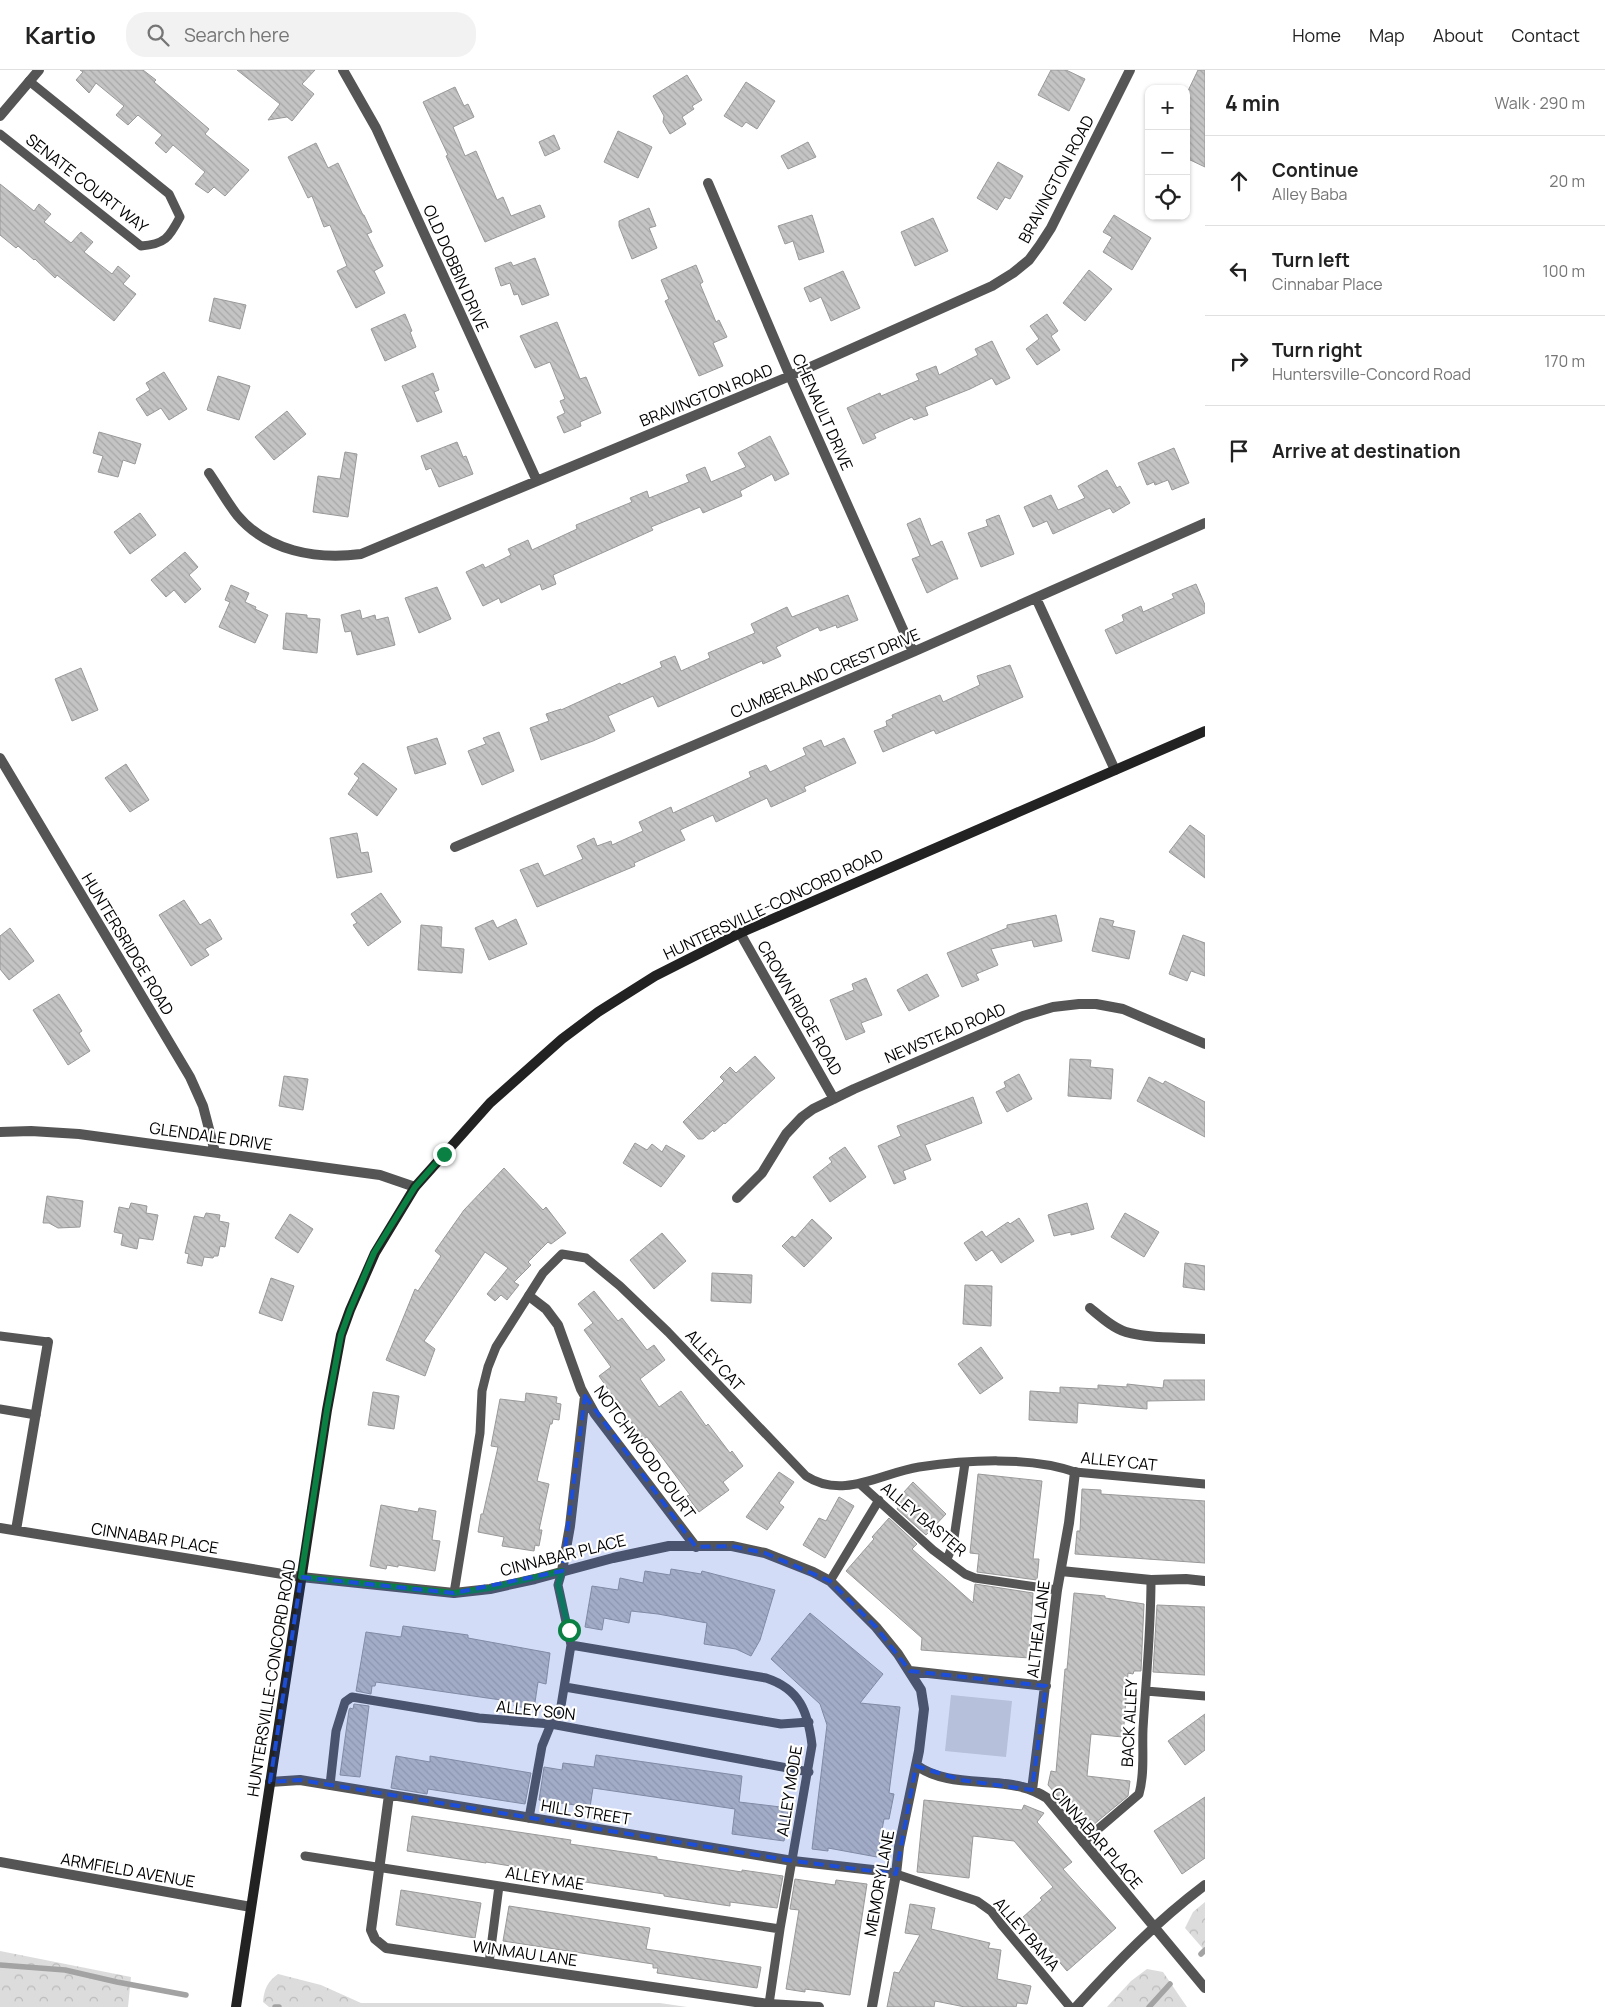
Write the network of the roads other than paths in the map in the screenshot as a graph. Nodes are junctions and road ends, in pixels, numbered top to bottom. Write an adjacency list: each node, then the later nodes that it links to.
1 (39, 70): 4 (street)
2 (343, 70): 10 (street, OLD DOBBIN DRIVE)
3 (1130, 70): 8 (street, BRAVINGTON ROAD)
4 (29, 82): 5 (street); 6 (lane, SENATE COURT WAY)
5 (0, 116)
6 (0, 134)
7 (708, 183): 8 (street, CHENAULT DRIVE)
8 (790, 376): 10 (street, BRAVINGTON ROAD); 13 (street, CHENAULT DRIVE)
9 (209, 473): 10 (street, BRAVINGTON ROAD)
10 (537, 480)
11 (1205, 523): 12 (street, CUMBERLAND CREST DRIVE)
12 (1036, 598): 13 (street, CUMBERLAND CREST DRIVE); 16 (street)
13 (913, 652): 17 (street, CUMBERLAND CREST DRIVE)
14 (1205, 731): 16 (main road, HUNTERSVILLE-CONCORD ROAD)
15 (0, 758): 22 (street, HUNTERSRIDGE ROAD)
16 (1115, 770): 18 (main road, HUNTERSVILLE-CONCORD ROAD)
17 (455, 848)
18 (740, 933): 20 (street, CROWN RIDGE ROAD); 23 (main road, HUNTERSVILLE-CONCORD ROAD)
19 (1205, 1044): 20 (street, NEWSTEAD ROAD)
20 (834, 1099): 24 (street, NEWSTEAD ROAD)
21 (0, 1132): 22 (street, GLENDALE DRIVE)
22 (215, 1152): 23 (street, GLENDALE DRIVE)
23 (415, 1187): 44 (main road, HUNTERSVILLE-CONCORD ROAD)
24 (737, 1198)
25 (529, 1296): 30 (street, NOTCHWOOD COURT); 35 (lane, ALLEY CAT); 49 (lane, ALLEY CAT)
26 (1090, 1308): 28 (street)
27 (0, 1336): 29 (lane)
28 (1205, 1339)
29 (48, 1342): 32 (street)
30 (585, 1396): 40 (street, NOTCHWOOD COURT); 42 (street)
31 (0, 1409): 32 (lane)
32 (36, 1415): 39 (street)
33 (965, 1463): 34 (lane, ALLEY CAT); 35 (lane, ALLEY CAT); 41 (lane)
34 (1075, 1472): 36 (lane, ALLEY CAT); 43 (street, ALTHEA LANE)
35 (860, 1484): 37 (lane, ALLEY BASTER)
36 (1205, 1484)
37 (878, 1500): 41 (lane, ALLEY BASTER); 46 (lane)
38 (0, 1528): 39 (street, CINNABAR PLACE)
39 (16, 1530): 44 (street, CINNABAR PLACE)
40 (696, 1547): 42 (street, CINNABAR PLACE); 46 (street, CINNABAR PLACE)
41 (948, 1559): 48 (lane, ALLEY BASTER)
42 (562, 1571): 49 (street, CINNABAR PLACE); 50 (lane)
43 (1061, 1571): 45 (street); 48 (street, ALTHEA LANE)
44 (301, 1577): 49 (street, CINNABAR PLACE); 60 (main road, HUNTERSVILLE-CONCORD ROAD)
45 (1151, 1580): 47 (street); 54 (lane, BACK ALLEY)
46 (830, 1581): 51 (street, CINNABAR PLACE)
47 (1205, 1581)
48 (1057, 1590): 52 (street, ALTHEA LANE)
49 (454, 1593)
50 (571, 1646): 53 (lane); 56 (lane, ALLEY MODE)
51 (910, 1671): 52 (street); 58 (street, CINNABAR PLACE)
52 (1046, 1686): 62 (street, ALTHEA LANE)
53 (565, 1687): 56 (lane); 57 (lane)
54 (1146, 1691): 55 (lane); 65 (lane, BACK ALLEY)
55 (1205, 1696)
56 (809, 1722): 59 (lane, ALLEY MODE)
57 (551, 1724): 59 (lane, ALLEY SON); 61 (lane, ALLEY SON); 64 (lane)
58 (916, 1765): 62 (street, CINNABAR PLACE); 70 (street, MEMORY LANE)
59 (809, 1772): 67 (lane, ALLEY MODE)
60 (270, 1782): 61 (street, HILL STREET); 73 (main road, HUNTERSVILLE-CONCORD ROAD)
61 (330, 1785): 63 (street, HILL STREET)
62 (1032, 1790): 65 (street, CINNABAR PLACE)
63 (389, 1795): 64 (street, HILL STREET); 69 (street, WINMAU LANE)
64 (529, 1818): 67 (street, HILL STREET)
65 (1083, 1842): 74 (street, CINNABAR PLACE)
66 (305, 1856): 69 (lane, ALLEY MAE)
67 (793, 1861): 70 (street, HILL STREET); 75 (lane, ALLEY MODE)
68 (0, 1862): 73 (street, ARMFIELD AVENUE)
69 (379, 1868): 72 (lane, ALLEY MAE); 76 (street, WINMAU LANE)
70 (896, 1874): 81 (street, MEMORY LANE); 82 (lane, ALLEY BAMA)
71 (1205, 1885): 74 (street)
72 (500, 1886): 75 (lane, ALLEY MAE); 76 (lane)
73 (251, 1908): 79 (main road, HUNTERSVILLE-CONCORD ROAD)
74 (1154, 1927): 77 (street, CINNABAR PLACE); 83 (street)
75 (780, 1929): 78 (lane, ALLEY MODE)
76 (489, 1963): 78 (street, WINMAU LANE)
77 (1205, 1988)
78 (769, 2004): 80 (street, WINMAU LANE)
79 (236, 2007)
80 (819, 2007)
81 (872, 2007)
82 (1070, 2007)
83 (1076, 2007)

